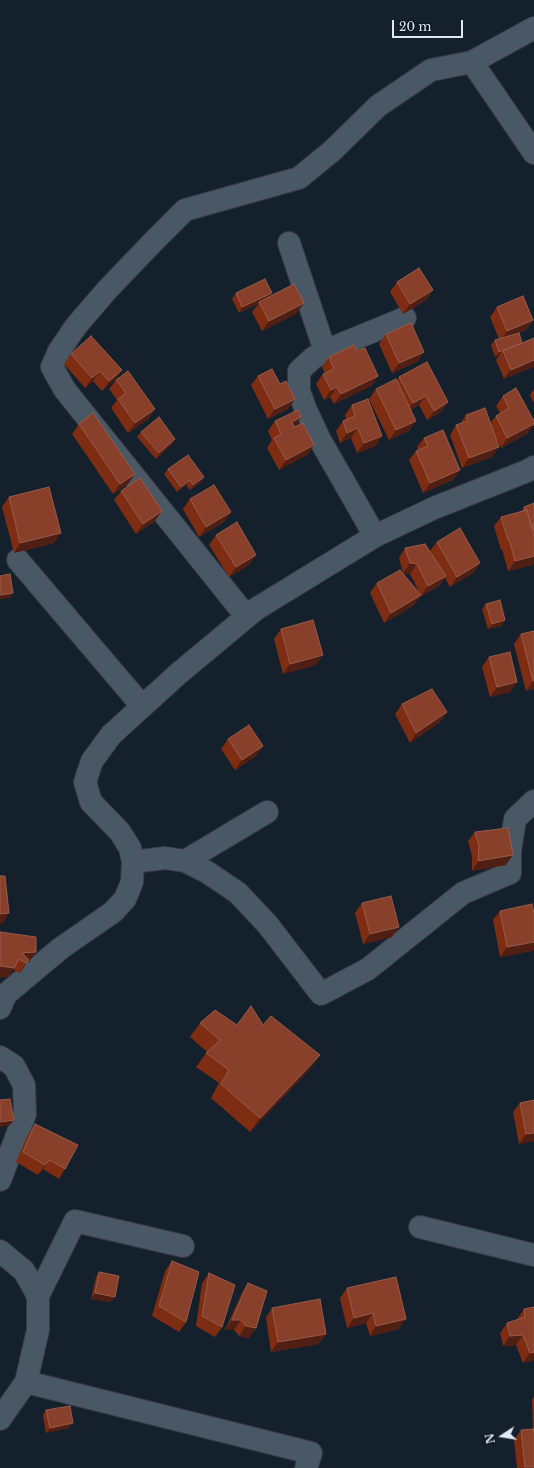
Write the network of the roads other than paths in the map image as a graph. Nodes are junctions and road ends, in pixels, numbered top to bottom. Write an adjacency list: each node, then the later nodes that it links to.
1 (534, 28): 2 (street)
2 (472, 62): 3 (street); 10 (street)
3 (534, 153)
4 (290, 243): 6 (street)
5 (405, 318): 6 (street)
6 (325, 351): 8 (street)
7 (534, 467): 8 (street)
8 (375, 536): 10 (street)
9 (18, 560): 11 (street)
10 (246, 616): 11 (street)
11 (142, 706): 15 (street)
12 (534, 802): 14 (street)
13 (267, 812): 14 (street)
14 (185, 861): 15 (street)
15 (133, 862): 16 (street)
16 (0, 1008)
17 (0, 1057): 18 (street)
18 (0, 1180)
19 (420, 1228): 22 (street)
20 (183, 1246): 23 (street)
21 (0, 1251): 23 (street)
22 (534, 1255)
23 (38, 1296): 24 (street)
24 (26, 1382): 25 (street); 26 (street)
25 (0, 1419)
26 (306, 1468)

